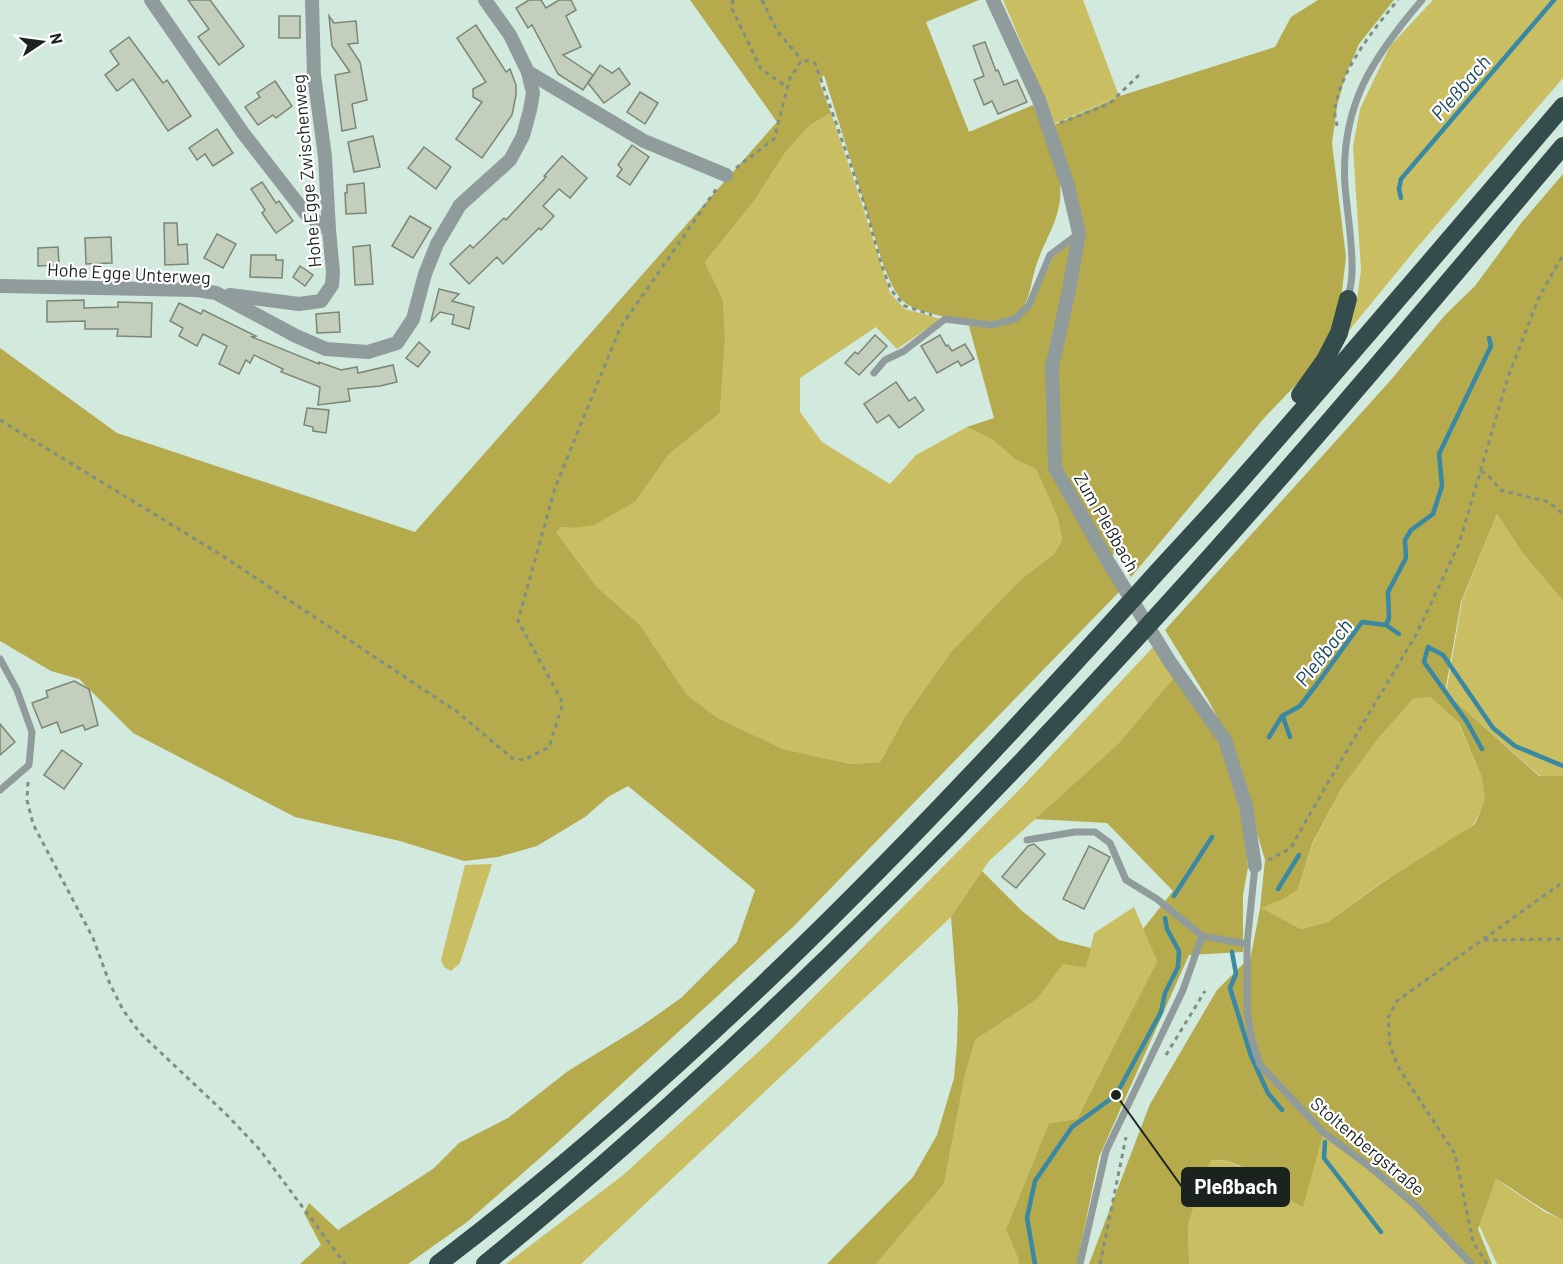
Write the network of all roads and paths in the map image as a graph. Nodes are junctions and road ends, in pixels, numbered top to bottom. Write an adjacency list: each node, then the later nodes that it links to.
1 (151, 0): 18 (street)
2 (312, 0): 18 (street, Hohe Egge Zwischenweg)
3 (485, 0): 10 (street, Hohe Egge Unterweg)
4 (733, 0): 12 (path)
5 (762, 0): 9 (path)
6 (993, 0): 14 (street, Zum Pleßbach)
7 (1398, 0): 15 (path)
8 (1422, 0): 15 (lane)
9 (802, 60): 12 (path); 24 (path)
10 (528, 72): 17 (street); 22 (street, Hohe Egge Unterweg)
11 (1139, 75): 14 (path)
12 (787, 87): 17 (path)
13 (1563, 106): 28 (highway)
14 (1049, 128): 19 (street, Zum Pleßbach)
15 (1345, 146): 23 (lane)
16 (1563, 146): 45 (highway)
17 (726, 176): 26 (path)
18 (329, 230): 22 (street, Hohe Egge Zwischenweg)
19 (1079, 233): 24 (lane); 34 (street, Zum Pleßbach)
20 (1563, 255): 27 (path)
21 (0, 286): 22 (street, Hohe Egge Unterweg)
22 (216, 293)
23 (1348, 299): 28 (highway)
24 (945, 319): 25 (lane)
25 (874, 373)
26 (0, 420)
27 (1481, 471): 29 (path); 34 (path)
28 (1234, 488): 44 (highway)
29 (1563, 514)
30 (0, 659): 31 (lane)
31 (29, 765): 32 (lane); 43 (path)
32 (0, 790)
33 (1027, 840): 36 (lane)
34 (1255, 866): 39 (lane, Stoltenbergstraße)
35 (1563, 882): 38 (path)
36 (1202, 936): 39 (lane); 46 (lane)
37 (1563, 939): 38 (path)
38 (1482, 940): 49 (path)
39 (1247, 944): 48 (lane, Stoltenbergstraße)
40 (1205, 991): 41 (path)
41 (1164, 1058)
42 (1128, 1131): 47 (path)
43 (345, 1263)
44 (438, 1264)
45 (485, 1264)
46 (1080, 1264)
47 (1100, 1264)
48 (1472, 1264)
49 (1487, 1264)

